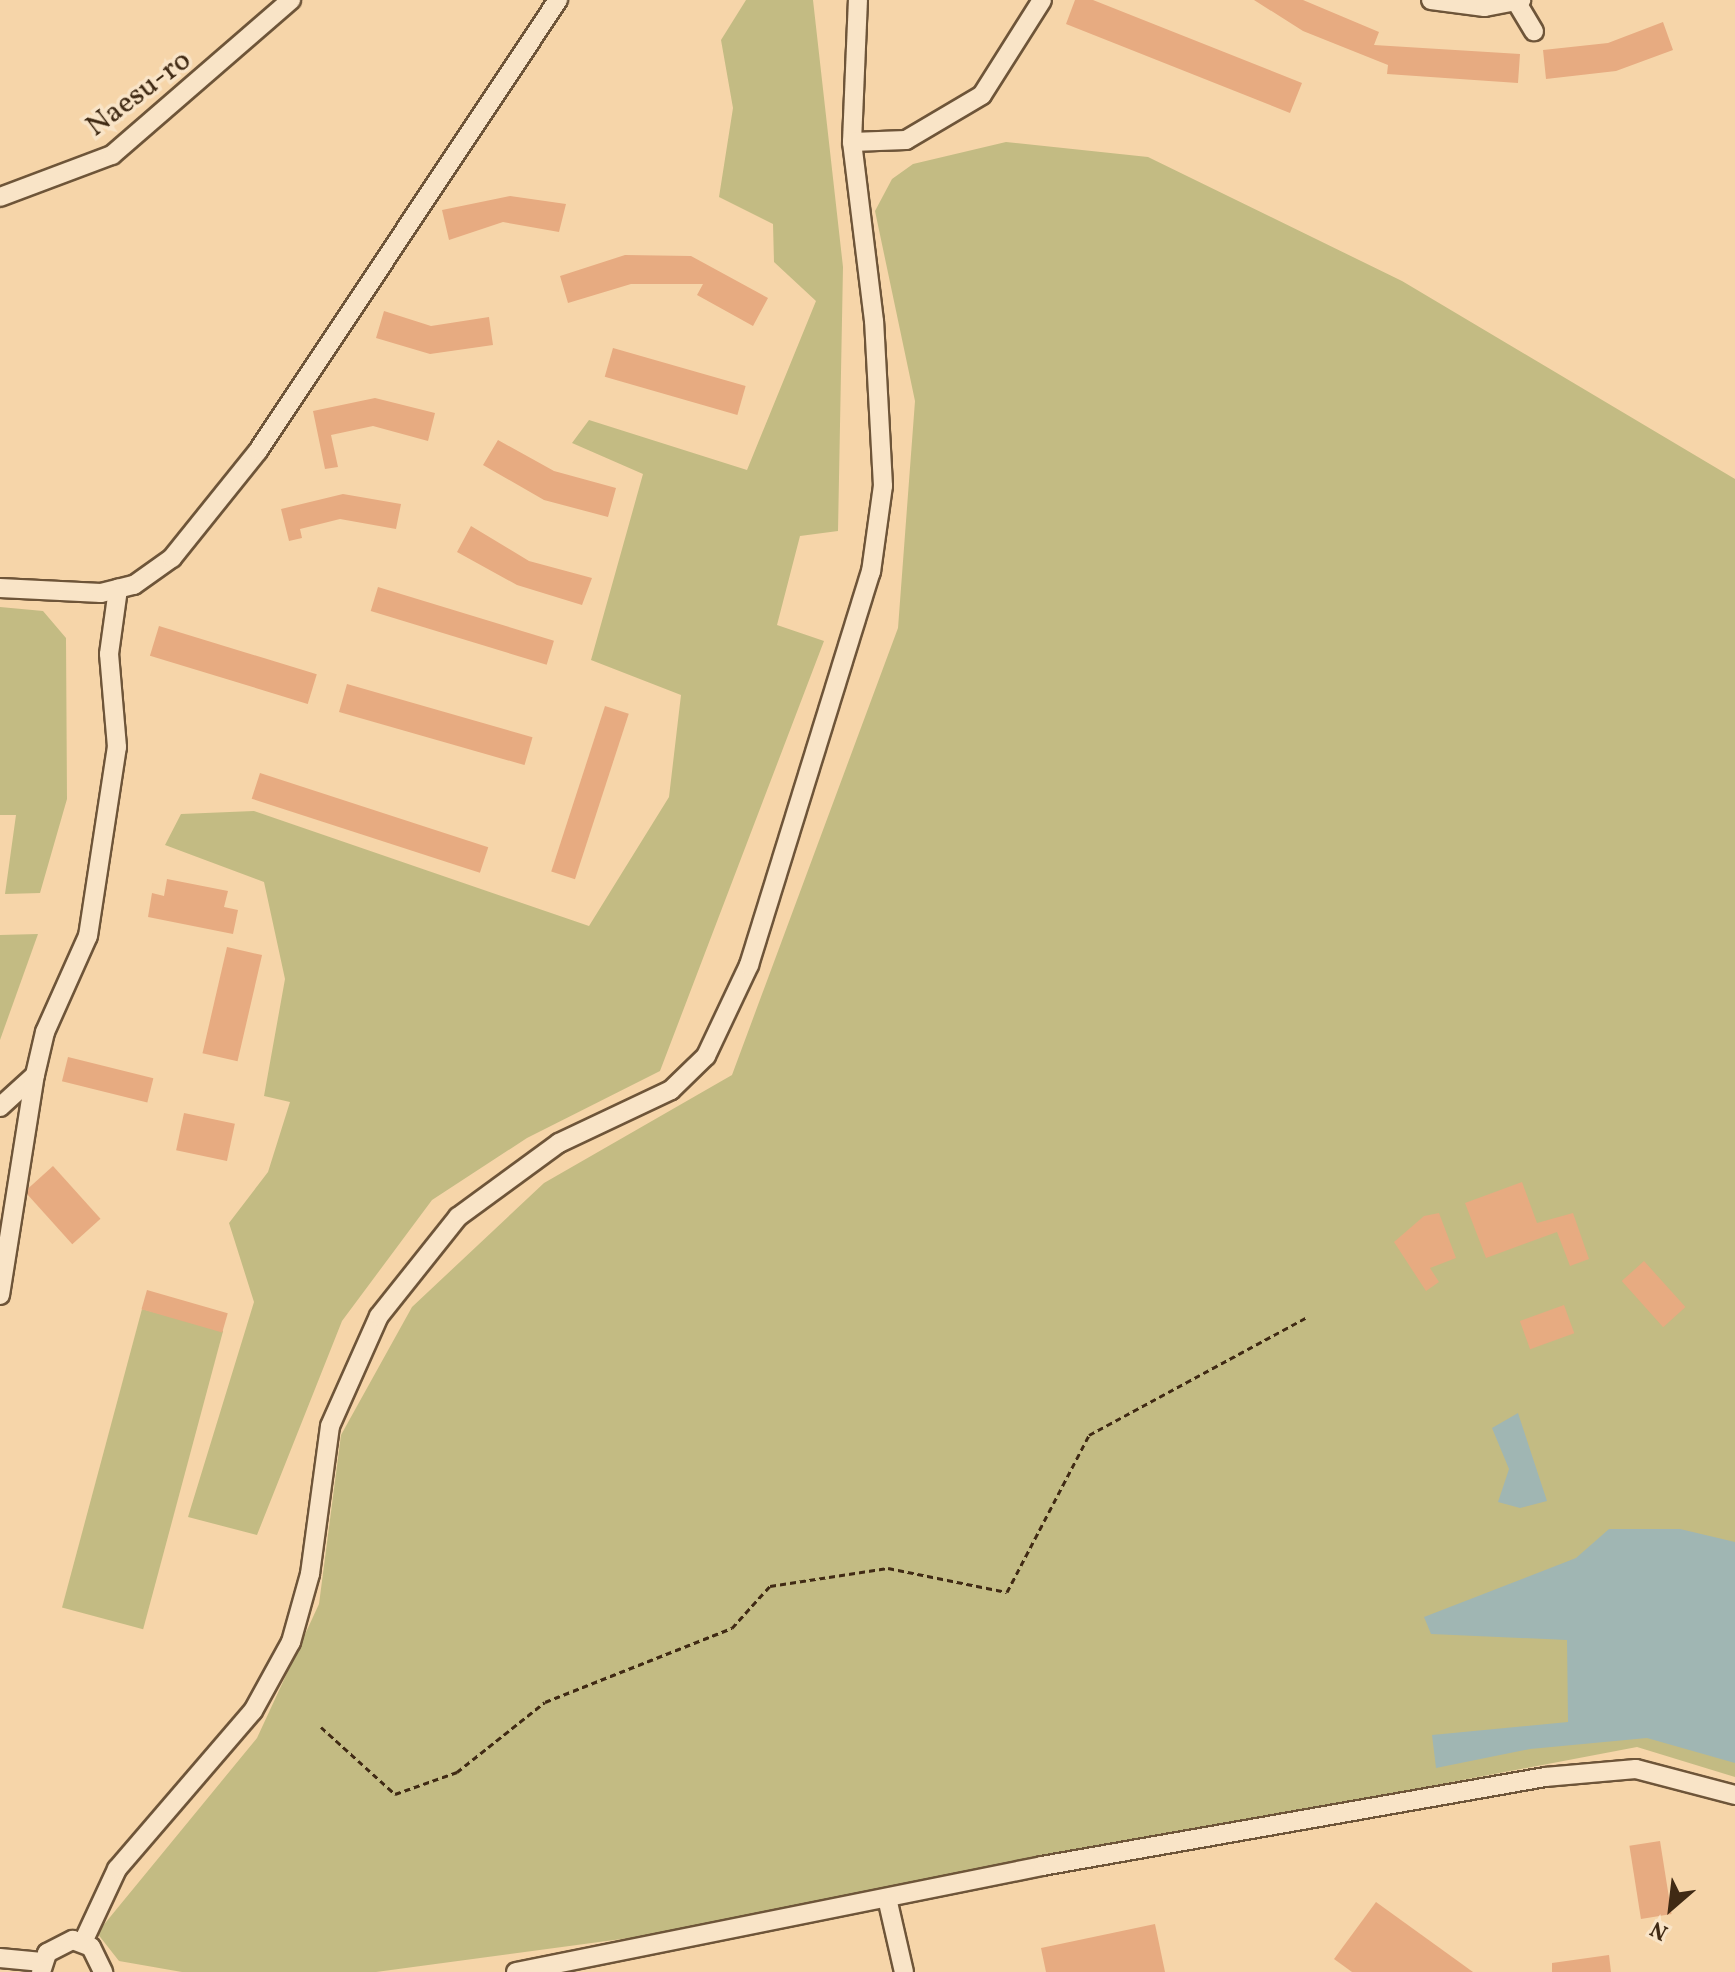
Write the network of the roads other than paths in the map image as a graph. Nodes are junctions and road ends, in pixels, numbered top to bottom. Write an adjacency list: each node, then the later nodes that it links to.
1 (291, 0): 9 (street, Naesu-ro)
2 (558, 0): 11 (street)
3 (858, 0): 8 (street)
4 (1042, 0): 8 (street)
5 (1431, 0): 6 (street)
6 (1519, 1): 7 (street)
7 (1534, 31)
8 (852, 142): 17 (street)
9 (0, 197)
10 (0, 588): 11 (street)
11 (118, 589): 12 (street)
12 (35, 1075): 13 (street); 14 (street)
13 (0, 1107)
14 (0, 1295)
15 (1735, 1795): 16 (street)
16 (887, 1898): 21 (street); 22 (street)
17 (83, 1942): 19 (street); 20 (street)
18 (0, 1958): 19 (street)
19 (42, 1967)
20 (103, 1972)
21 (516, 1972)
22 (904, 1972)

